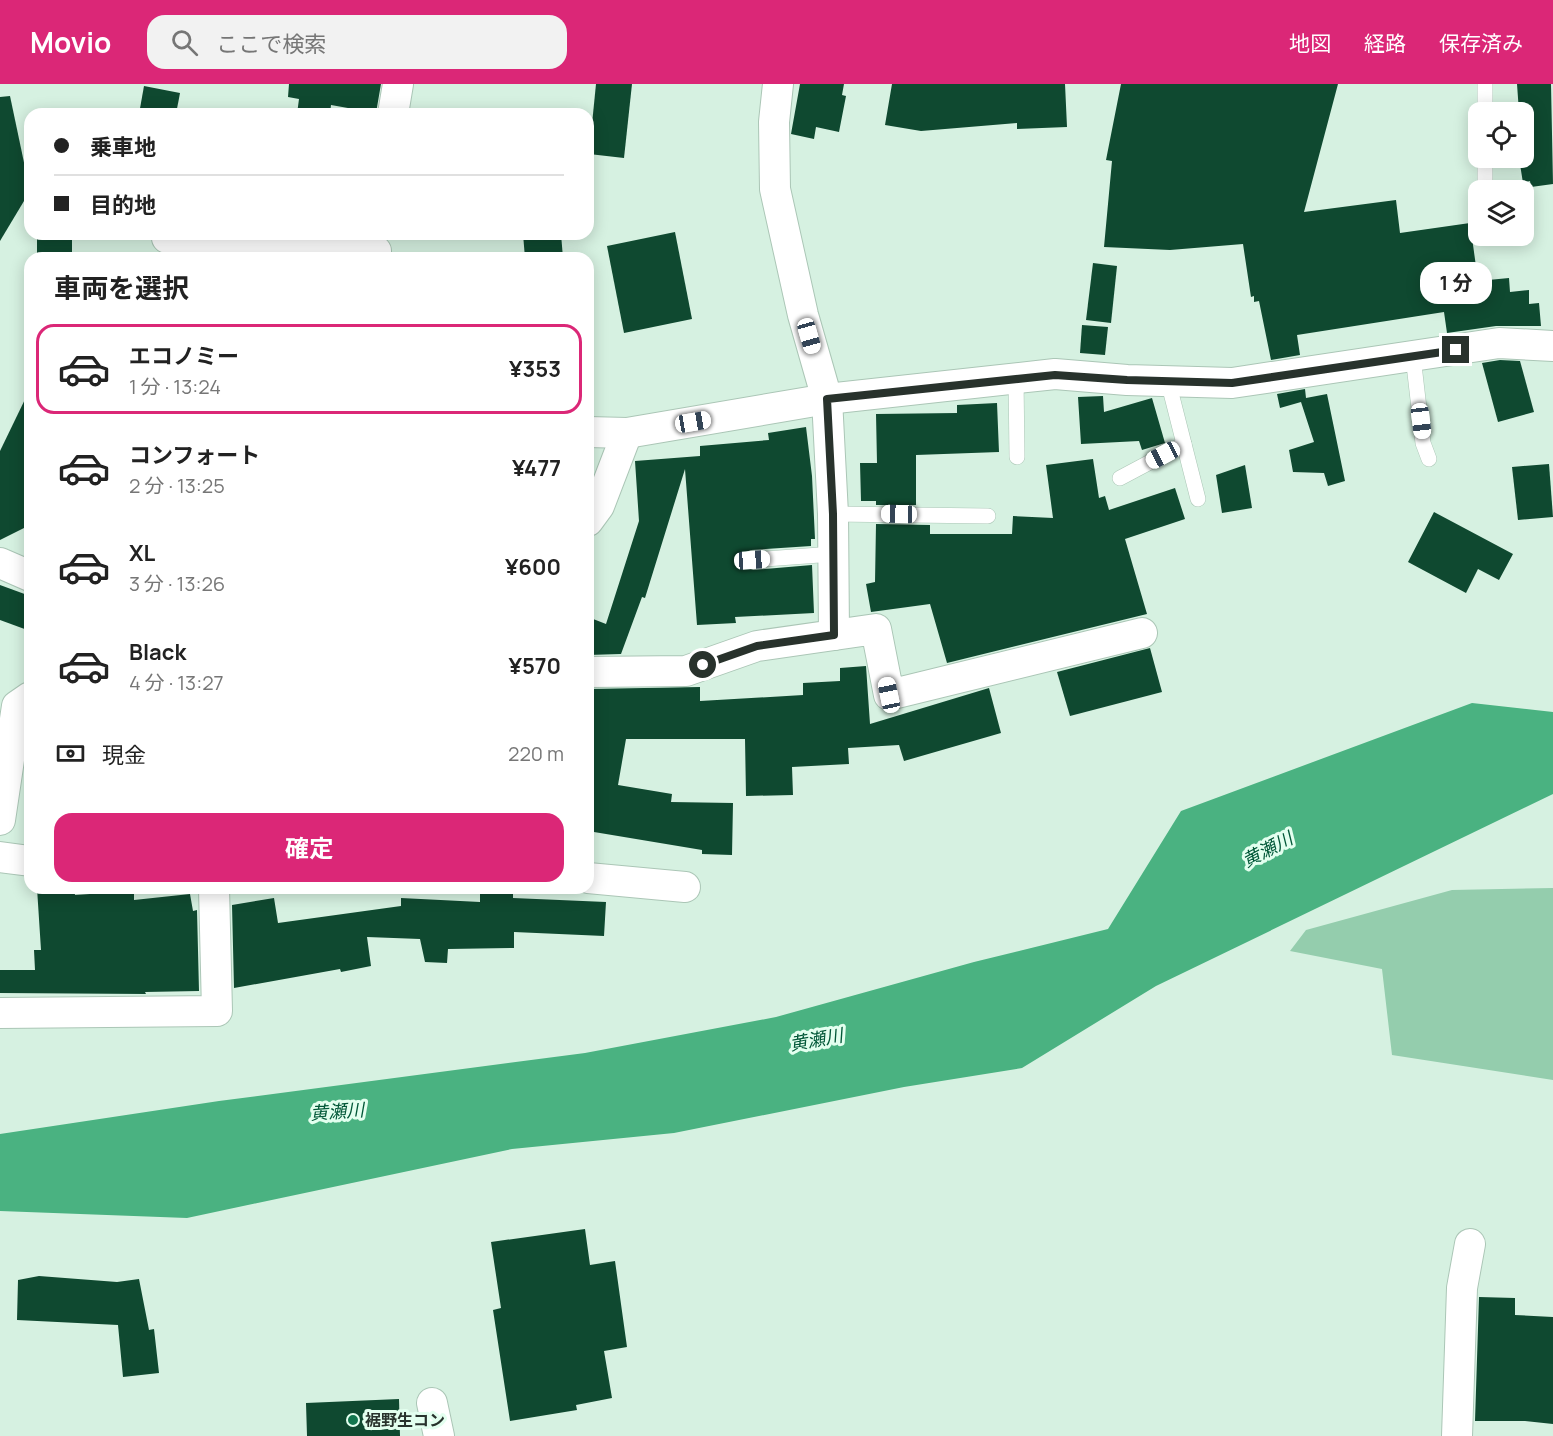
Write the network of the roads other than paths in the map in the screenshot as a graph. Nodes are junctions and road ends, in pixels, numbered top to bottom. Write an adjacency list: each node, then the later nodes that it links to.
1 (398, 84): 5 (street)
2 (778, 84): 14 (street)
3 (1485, 84): 4 (lane)
4 (1485, 102)
5 (394, 108)
6 (1485, 168): 7 (lane)
7 (1485, 180)
8 (209, 240): 9 (street)
9 (377, 248)
10 (1553, 346): 11 (street)
11 (1413, 356): 13 (street); 19 (lane)
12 (1016, 378): 13 (street); 14 (street); 18 (lane)
13 (1168, 381): 17 (lane)
14 (827, 399): 16 (street); 23 (street)
15 (594, 432): 16 (street)
16 (627, 433): 22 (street)
17 (1184, 444): 20 (lane); 21 (lane)
18 (1017, 458)
19 (1429, 459)
20 (1120, 478)
21 (1198, 499)
22 (594, 513)
23 (833, 514): 24 (lane); 25 (street)
24 (988, 516)
25 (833, 554): 26 (lane); 30 (street)
26 (752, 560)
27 (0, 563): 28 (street)
28 (24, 573)
29 (1142, 633): 30 (street)
30 (834, 635): 31 (street)
31 (594, 672)
32 (24, 701): 33 (street)
33 (0, 820)
34 (0, 857): 35 (street)
35 (24, 860)
36 (594, 879): 37 (street)
37 (685, 887)
38 (214, 894): 39 (street)
39 (0, 1013)
40 (1470, 1244): 43 (street)
41 (432, 1403): 42 (street)
42 (439, 1436)
43 (1457, 1436)

